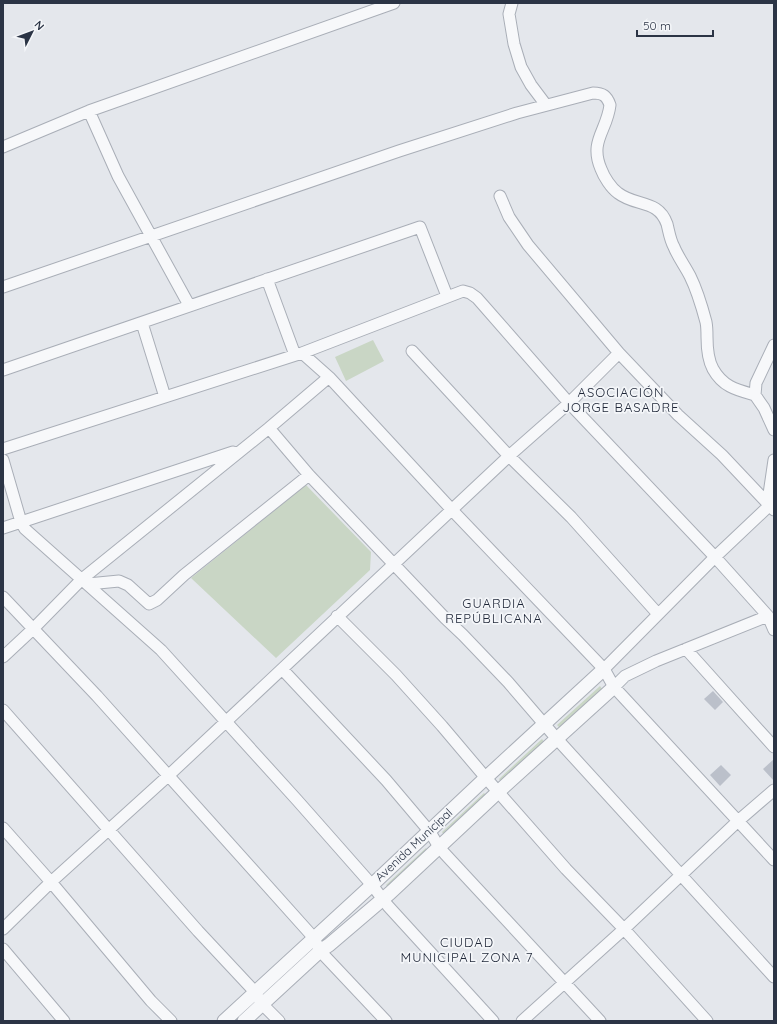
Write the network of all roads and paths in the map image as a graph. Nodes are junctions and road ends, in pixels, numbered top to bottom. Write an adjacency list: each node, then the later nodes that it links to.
1 (394, 3): 4 (street)
2 (512, 3): 3 (street)
3 (546, 104): 7 (street); 19 (street)
4 (88, 111): 5 (street); 7 (street)
5 (3, 147)
6 (500, 196): 16 (street)
7 (152, 236): 9 (street); 11 (street)
8 (267, 279): 10 (street); 11 (street); 15 (street)
9 (3, 287)
10 (447, 296): 15 (street); 21 (street)
11 (190, 306): 12 (street)
12 (142, 323): 17 (street); 20 (street)
13 (774, 345): 19 (street)
14 (412, 350): 26 (street)
15 (299, 354): 18 (street); 20 (street)
16 (619, 354): 21 (street); 30 (street)
17 (3, 370)
18 (330, 377): 22 (street); 31 (street)
19 (755, 395): 23 (street)
20 (165, 397): 24 (street)
21 (569, 403): 26 (street); 34 (street)
22 (269, 428): 25 (street); 29 (street)
23 (774, 430)
24 (3, 449)
25 (241, 449): 32 (street); 36 (street)
26 (510, 456): 31 (street); 38 (street)
27 (3, 460): 32 (street)
28 (774, 460): 30 (street)
29 (309, 475): 35 (street); 36 (street)
30 (772, 508): 34 (street)
31 (452, 510): 35 (street); 46 (street)
32 (21, 522): 33 (street); 36 (street)
33 (3, 528)
34 (715, 557): 38 (street); 40 (street)
35 (394, 564): 39 (street); 50 (street)
36 (85, 582): 41 (street); 49 (street)
37 (3, 597): 41 (street)
38 (658, 614): 46 (street)
39 (337, 616): 45 (street); 54 (street)
40 (768, 616): 42 (street); 43 (street)
41 (33, 629): 44 (street); 53 (street)
42 (774, 630)
43 (686, 649): 47 (street); 52 (street)
44 (3, 657)
45 (282, 669): 49 (street); 60 (street)
46 (604, 669): 47 (street); 50 (street, Avenida Municipal)
47 (614, 687): 51 (street, Avenida Municipal); 57 (street)
48 (3, 710): 59 (street)
49 (226, 721): 53 (street); 65 (street)
50 (544, 724): 51 (street); 54 (street, Avenida Municipal)
51 (557, 739): 56 (street, Avenida Municipal); 63 (street)
52 (774, 747)
53 (168, 776): 59 (street); 69 (street)
54 (486, 778): 56 (street); 60 (street, Avenida Municipal)
55 (774, 790): 57 (street)
56 (498, 792): 61 (street, Avenida Municipal); 68 (street)
57 (738, 822): 62 (street); 63 (street)
58 (3, 828): 64 (street)
59 (110, 830): 64 (street); 74 (street)
60 (430, 832): 61 (street); 65 (street, Avenida Municipal)
61 (439, 847): 66 (street, Avenida Municipal); 73 (street)
62 (774, 860)
63 (682, 875): 68 (street); 72 (street)
64 (51, 882): 67 (street); 77 (street)
65 (372, 886): 66 (street); 69 (street, Avenida Municipal)
66 (383, 899): 71 (street, Avenida Municipal); 82 (street)
67 (3, 929)
68 (624, 929): 73 (street); 85 (street)
69 (314, 938): 71 (street); 74 (street, Avenida Municipal)
70 (3, 949): 76 (street)
71 (320, 951): 75 (street, Avenida Municipal); 81 (street)
72 (774, 977)
73 (565, 982): 83 (street); 84 (street)
74 (255, 992): 75 (street); 78 (street, Avenida Municipal)
75 (262, 1004): 79 (street, Avenida Municipal); 80 (street)
76 (64, 1021)
77 (171, 1021)
78 (224, 1021)
79 (244, 1021)
80 (279, 1021)
81 (386, 1021)
82 (493, 1021)
83 (522, 1021)
84 (600, 1021)
85 (707, 1021)

